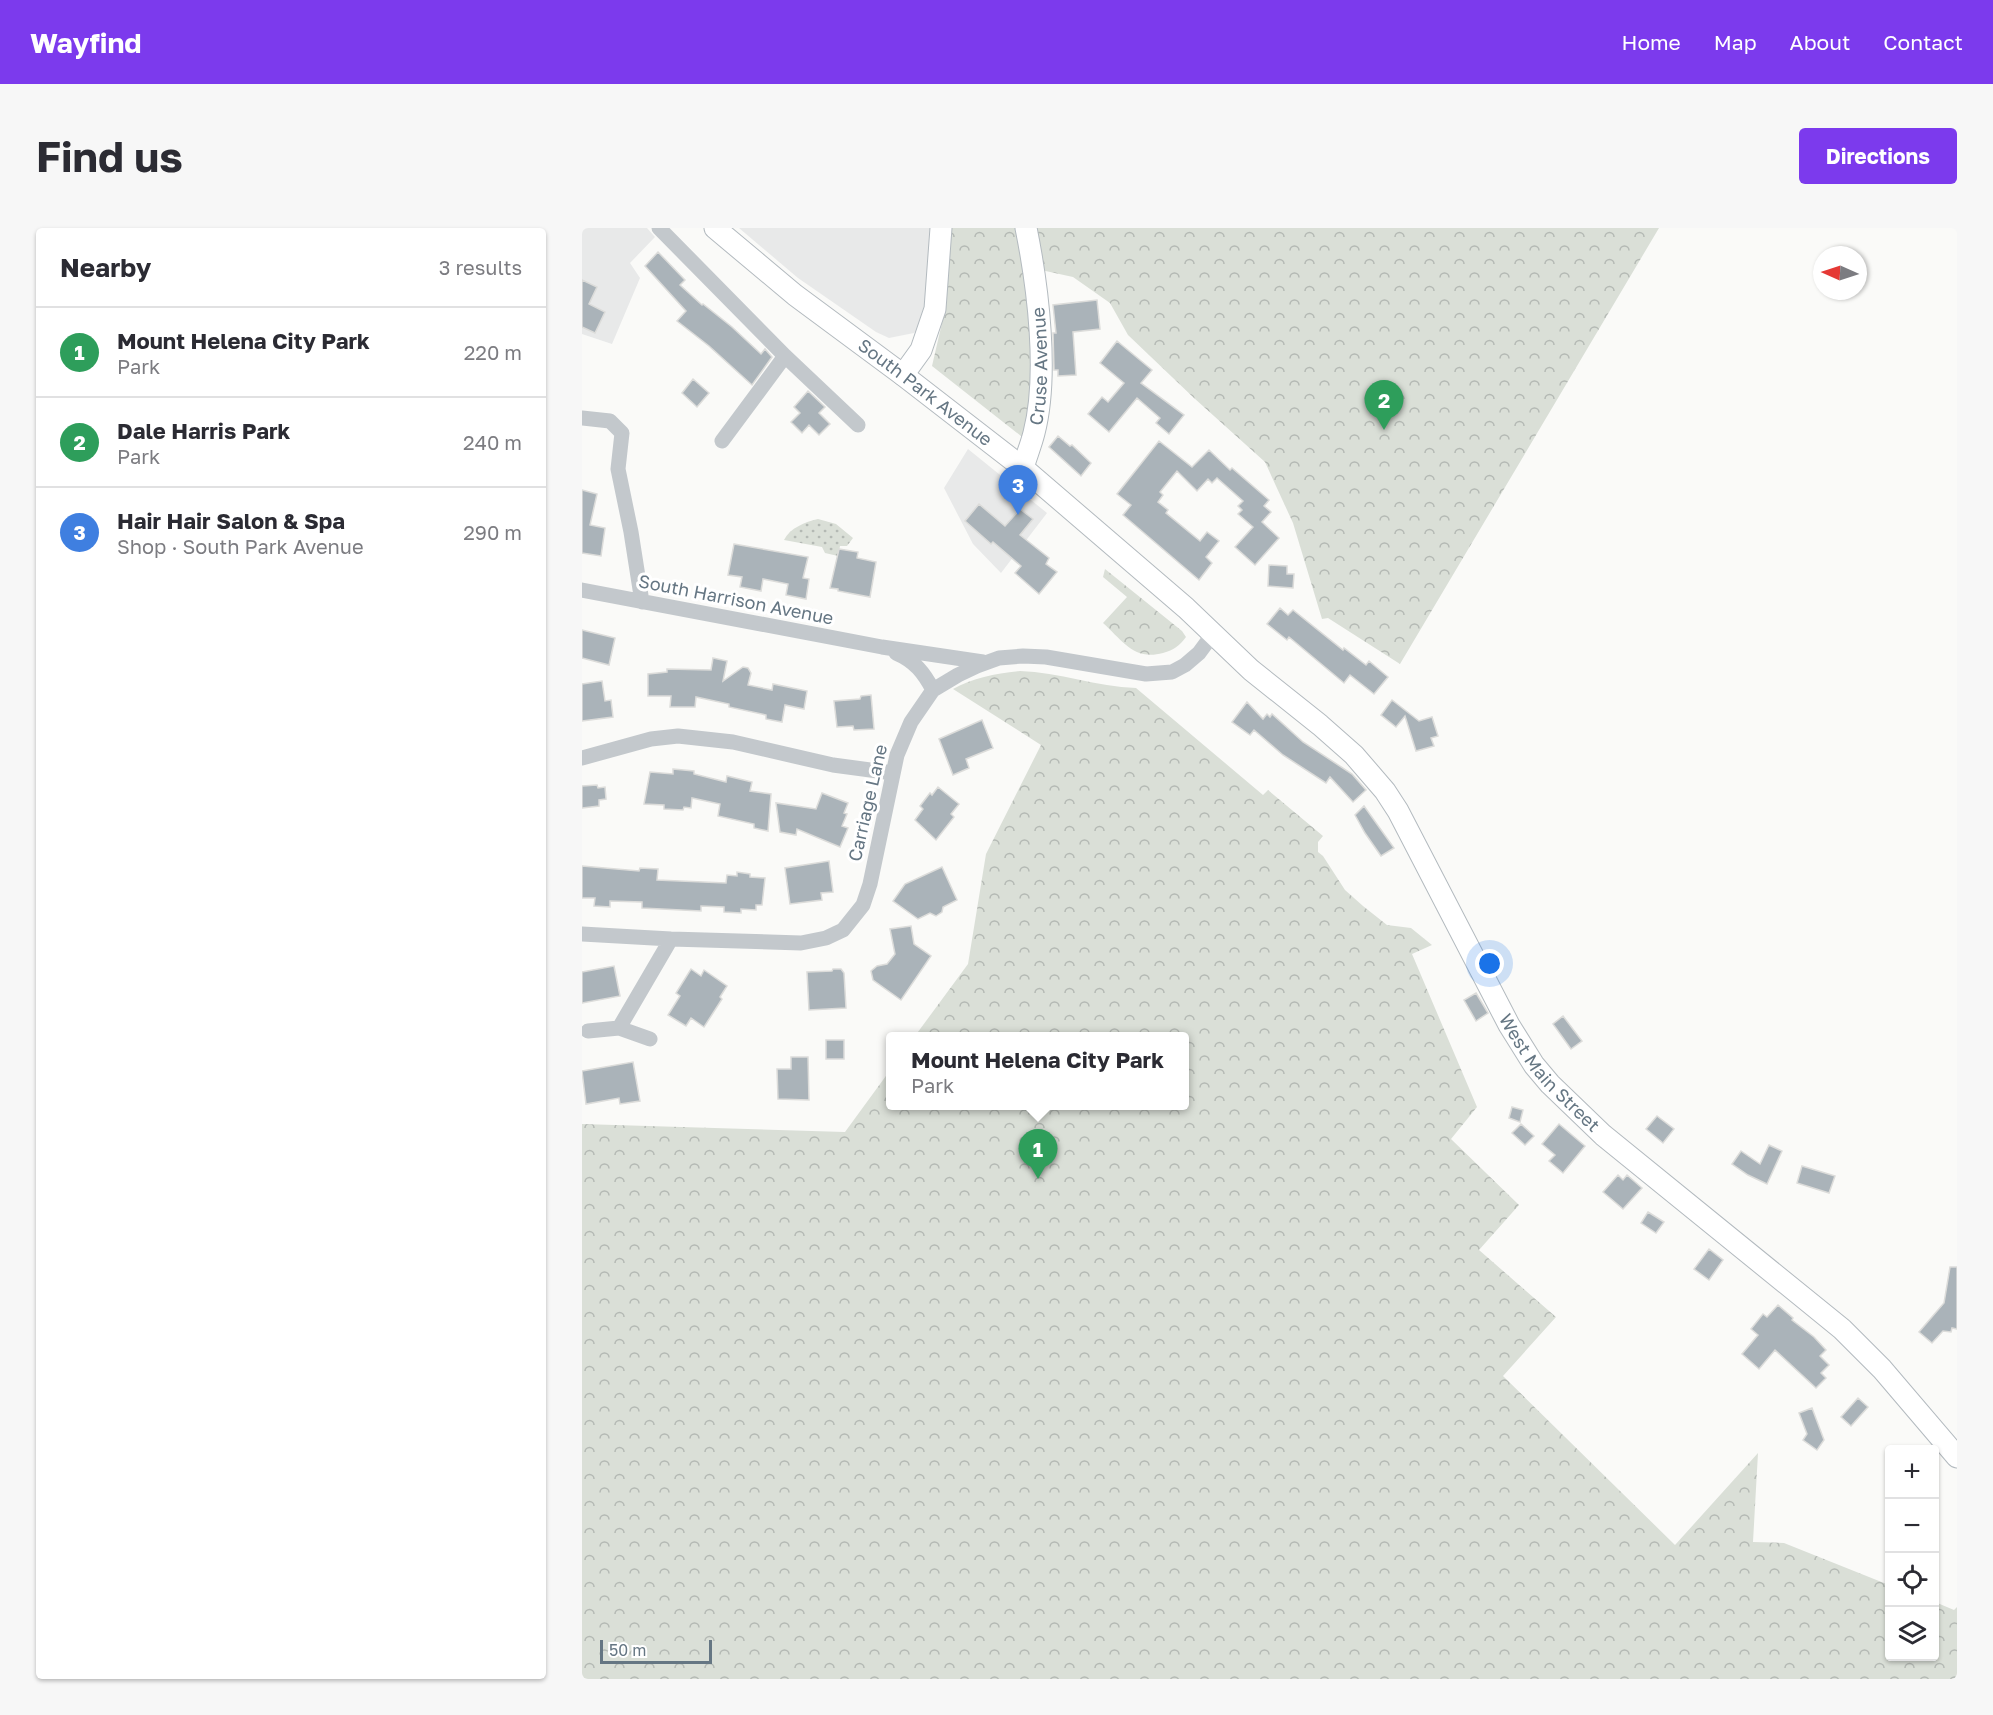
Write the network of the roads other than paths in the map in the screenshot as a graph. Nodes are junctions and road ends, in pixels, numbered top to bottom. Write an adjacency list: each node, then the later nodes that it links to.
1 (659, 228): 5 (street)
2 (715, 228): 6 (street, South Park Avenue)
3 (941, 228): 6 (street)
4 (1026, 228): 10 (street, Cruse Avenue)
5 (785, 356): 8 (street); 9 (street)
6 (903, 375): 10 (street, South Park Avenue)
7 (582, 418): 12 (street)
8 (858, 425)
9 (722, 441)
10 (1023, 468): 13 (street, South Park Avenue)
11 (582, 590): 12 (street, South Harrison Avenue)
12 (642, 602): 14 (street, South Harrison Avenue)
13 (1213, 634): 15 (street, Carriage Lane); 24 (street, West Main Street)
14 (882, 647): 15 (street, South Harrison Avenue); 16 (street, South Harrison Avenue)
15 (986, 663): 16 (street, Carriage Lane)
16 (933, 690): 18 (street, Carriage Lane)
17 (582, 758): 18 (street)
18 (893, 773): 20 (street, Carriage Lane)
19 (582, 934): 20 (street, Carriage Lane)
20 (671, 939): 21 (street)
21 (619, 1028): 22 (street); 23 (street)
22 (588, 1031)
23 (650, 1039)
24 (1957, 1457)

